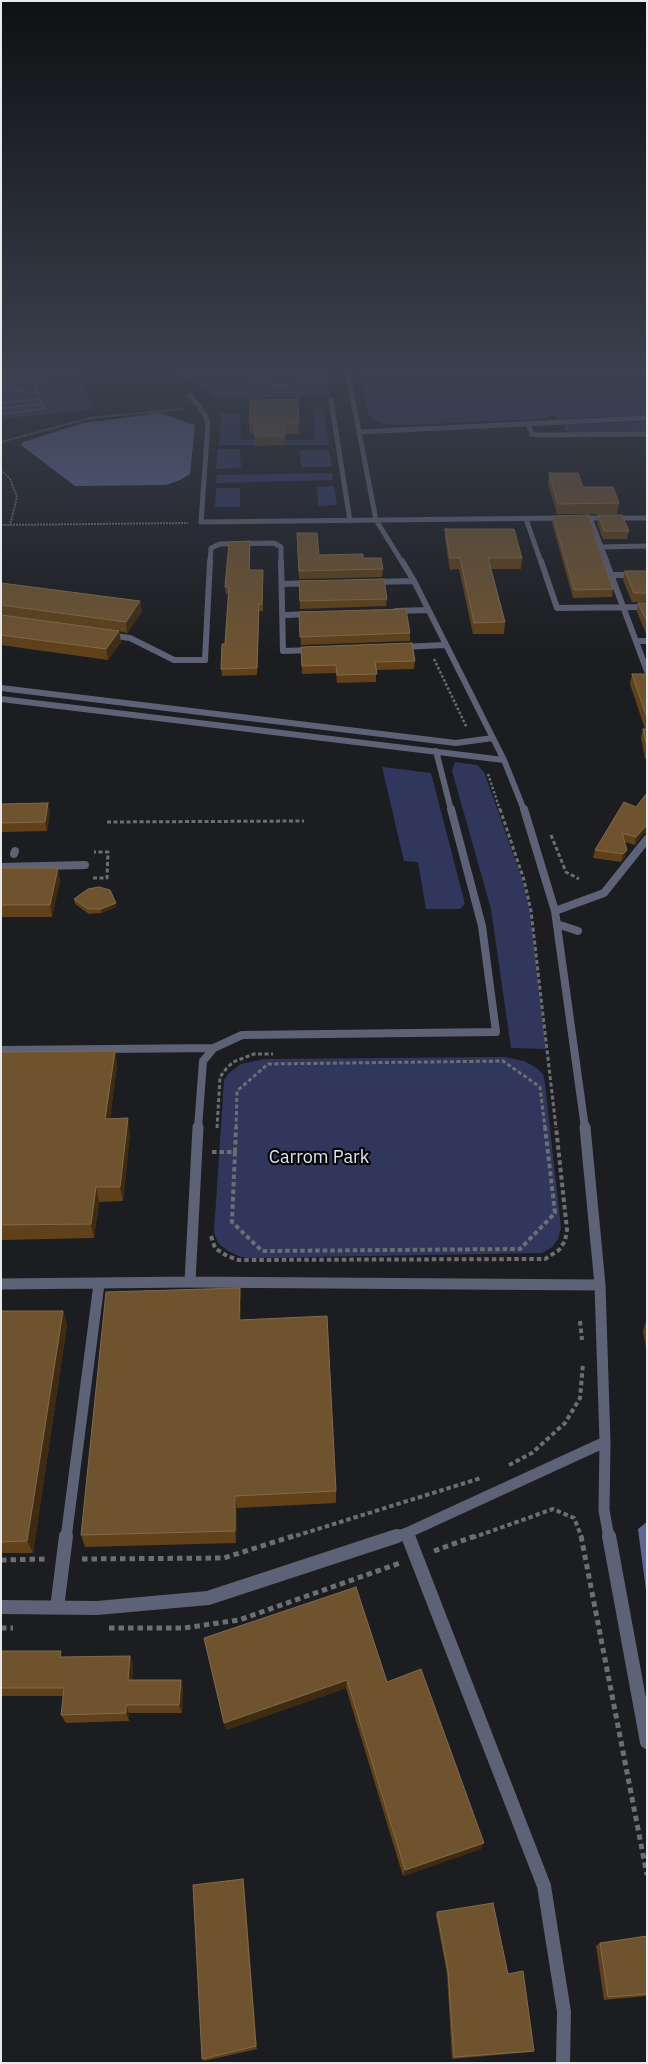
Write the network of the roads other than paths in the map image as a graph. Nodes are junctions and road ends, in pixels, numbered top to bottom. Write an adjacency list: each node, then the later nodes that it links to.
1 (205, 465): 8 (lane)
2 (341, 465): 8 (lane)
3 (365, 465): 7 (lane)
4 (526, 518): 5 (lane); 7 (lane); 18 (lane)
5 (590, 518): 6 (lane); 10 (lane)
6 (647, 518)
7 (376, 520): 8 (lane); 14 (lane)
8 (350, 521)
9 (647, 546): 10 (lane)
10 (601, 547): 11 (lane)
11 (612, 575): 12 (lane); 18 (lane)
12 (647, 575)
13 (368, 582): 14 (lane)
14 (414, 582): 19 (lane)
15 (321, 583): 16 (lane)
16 (283, 584): 22 (lane); 23 (lane)
17 (647, 607): 18 (lane)
18 (624, 608): 24 (lane)
19 (428, 610): 20 (lane); 26 (lane)
20 (392, 611)
21 (323, 613): 22 (lane)
22 (283, 614): 28 (lane)
23 (103, 634)
24 (636, 641): 25 (lane); 29 (lane)
25 (647, 641)
26 (445, 645): 27 (lane); 32 (lane)
27 (390, 647)
28 (322, 649)
29 (647, 670)
30 (1, 688): 32 (lane)
31 (1, 699): 33 (lane)
32 (493, 738): 34 (lane)
33 (436, 752): 34 (lane); 41 (lane)
34 (504, 760): 38 (lane)
35 (647, 840): 38 (lane)
36 (85, 865): 37 (lane)
37 (1, 867)
38 (555, 911): 39 (lane)
39 (557, 924): 40 (lane); 46 (lane)
40 (578, 931)
41 (214, 1048): 42 (lane); 43 (lane)
42 (1, 1050)
43 (190, 1282): 45 (lane); 46 (lane)
44 (1, 1284): 45 (lane)
45 (99, 1284): 50 (lane)
46 (600, 1285): 47 (lane)
47 (605, 1442): 48 (lane); 51 (lane)
48 (408, 1533): 50 (lane); 52 (lane)
49 (1, 1607): 50 (lane)
50 (57, 1608)
51 (647, 1742)
52 (563, 2063)

